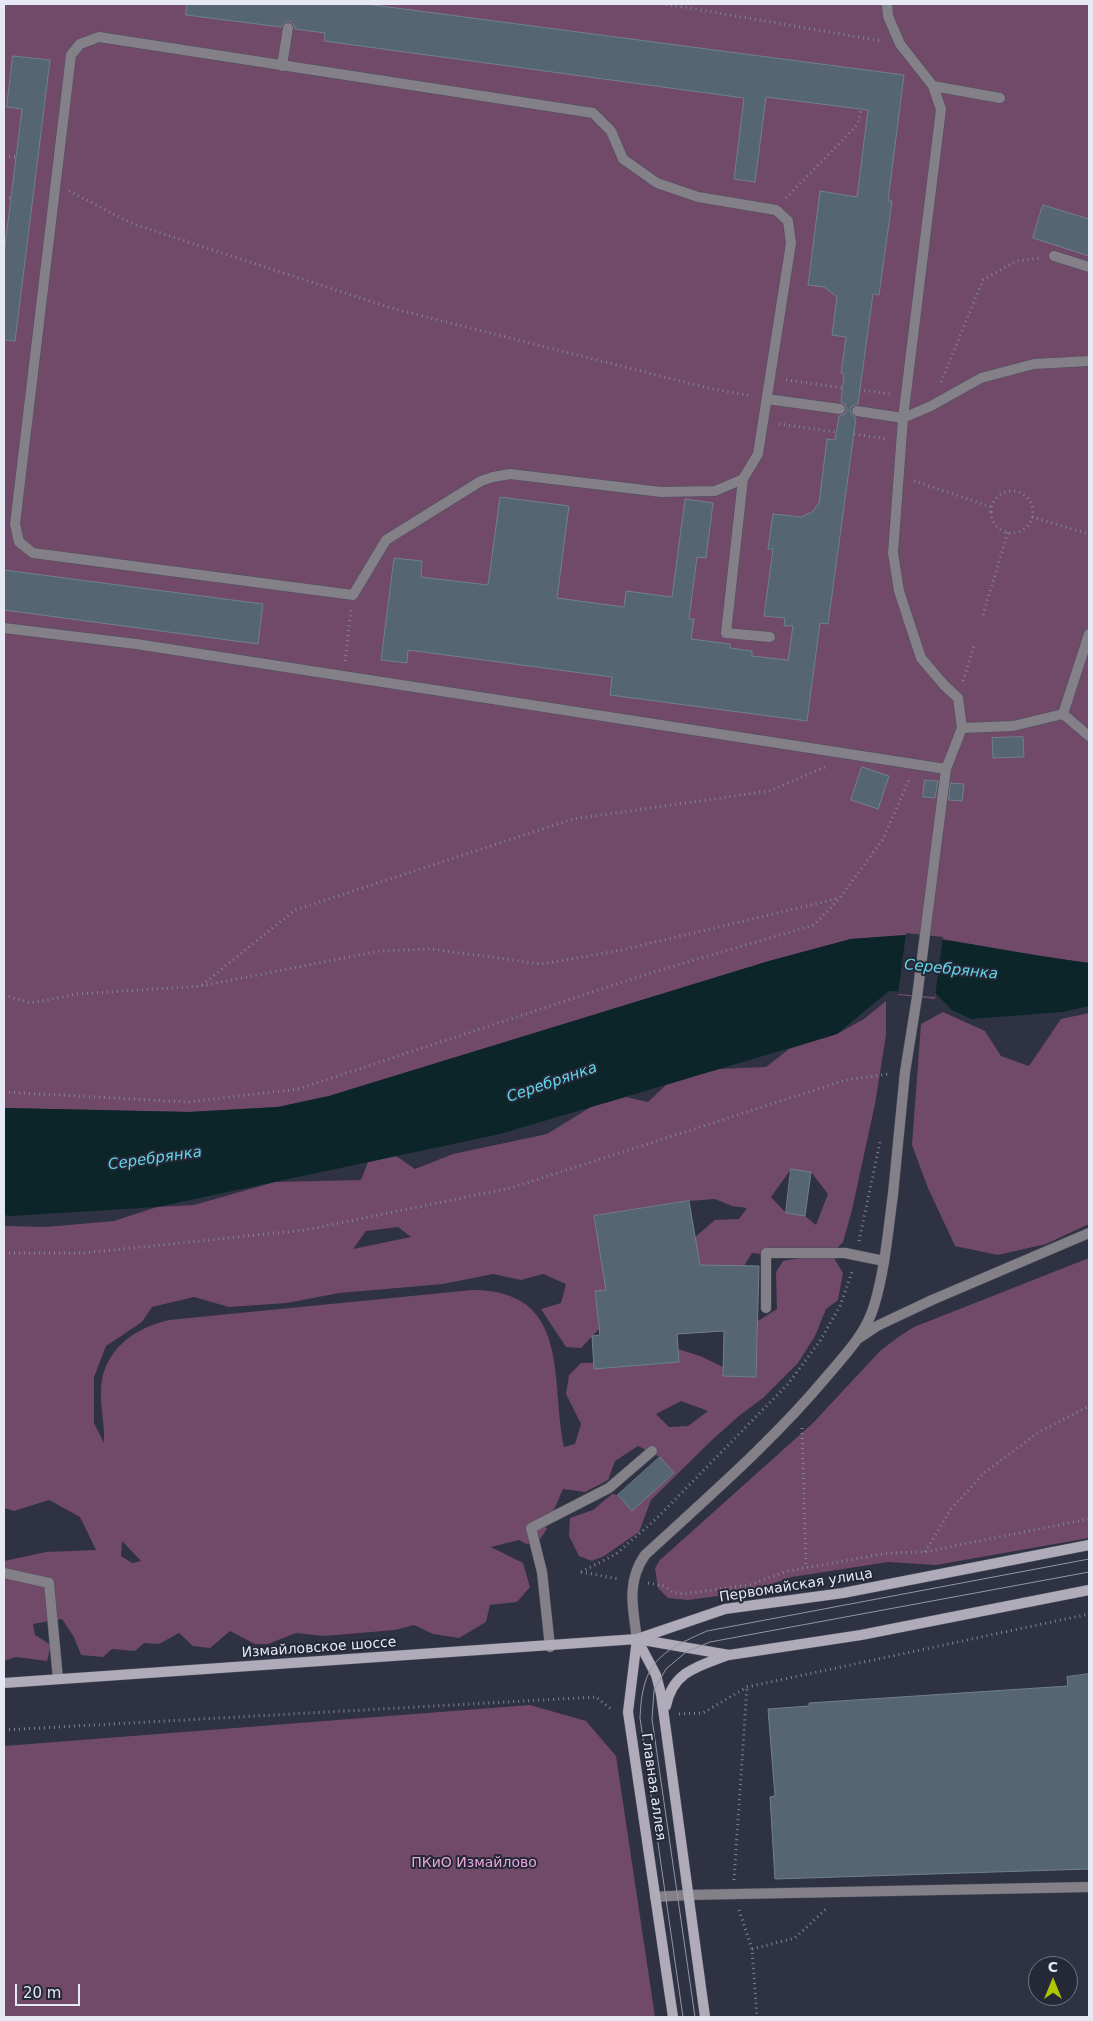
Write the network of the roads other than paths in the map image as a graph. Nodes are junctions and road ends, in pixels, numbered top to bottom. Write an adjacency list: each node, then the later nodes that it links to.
1 (887, 4): 4 (street)
2 (288, 28): 3 (street)
3 (282, 66): 9 (street); 13 (street)
4 (933, 86): 5 (street); 12 (street)
5 (1000, 98)
6 (1054, 256): 7 (street)
7 (1089, 267)
8 (1089, 361): 12 (street)
9 (767, 399): 10 (street); 13 (street)
10 (840, 409)
11 (857, 411): 12 (street)
12 (904, 418): 18 (street)
13 (743, 479): 16 (street)
14 (4, 628): 20 (street)
15 (1089, 634): 17 (street)
16 (770, 637)
17 (1063, 714): 18 (street); 19 (street)
18 (962, 728): 20 (street)
19 (1089, 736)
20 (946, 769): 22 (street)
21 (1089, 1233): 24 (street)
22 (884, 1261): 23 (street); 24 (street)
23 (766, 1308)
24 (858, 1339): 29 (street)
25 (652, 1451): 30 (street)
26 (1089, 1545): 29 (main road, Первомайская улица)
27 (4, 1573): 32 (street)
28 (1089, 1590): 31 (main road)
29 (637, 1639): 30 (main road, Измайловское шоссе); 31 (main road); 34 (main road, Главная аллея); 37 (main road, Главная аллея)
30 (550, 1647): 32 (main road, Измайловское шоссе)
31 (729, 1655): 34 (main road, Главная аллея)
32 (58, 1680): 33 (main road, Измайловское шоссе)
33 (4, 1683)
34 (665, 1713): 36 (main road, Главная аллея)
35 (1089, 1887): 36 (street)
36 (688, 1895): 37 (street); 39 (main road, Главная аллея)
37 (655, 1897): 38 (main road, Главная аллея)
38 (673, 2017)
39 (704, 2017)

